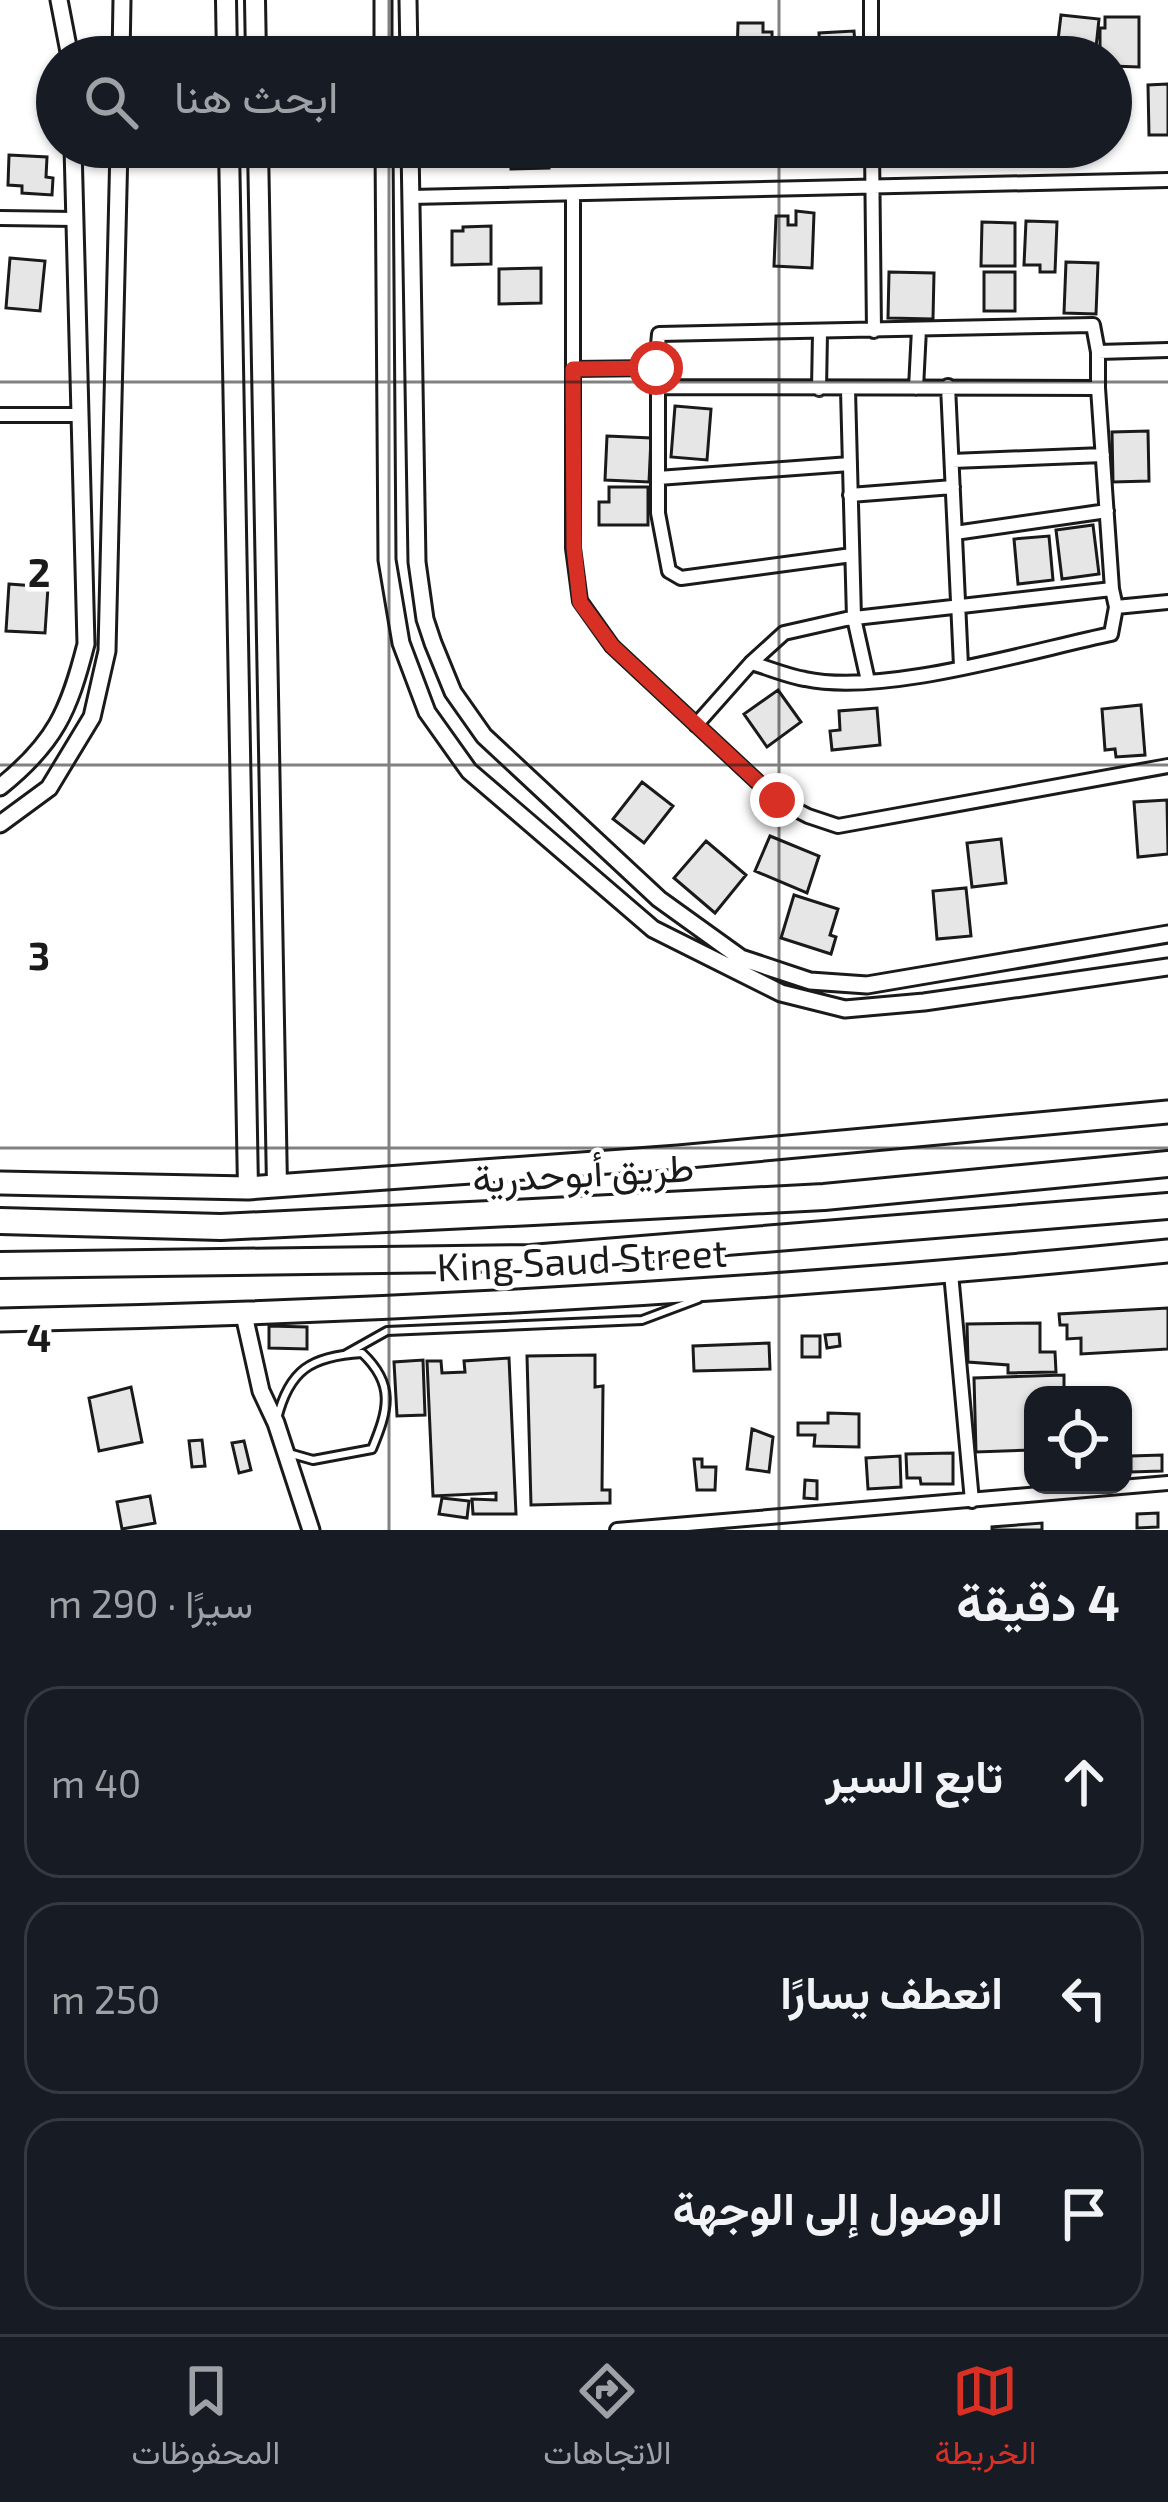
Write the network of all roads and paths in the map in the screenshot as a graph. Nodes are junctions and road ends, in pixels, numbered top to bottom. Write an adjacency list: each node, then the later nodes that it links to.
1 (59, 0): 8 (street)
2 (122, 0): 9 (street)
3 (226, 0): 10 (main road)
4 (255, 0): 11 (main road)
5 (383, 0): 12 (street)
6 (408, 0): 13 (street)
7 (871, 0): 14 (street)
8 (66, 36)
9 (121, 36)
10 (227, 36)
11 (256, 36)
12 (383, 36)
13 (409, 36)
14 (871, 36)
15 (74, 168): 27 (street)
16 (118, 168): 63 (street)
17 (229, 168): 70 (main road)
18 (258, 168): 69 (main road)
19 (384, 168): 65 (street)
20 (410, 168): 25 (street)
21 (872, 168): 23 (street)
22 (1168, 180): 23 (street)
23 (872, 188): 24 (street); 29 (street)
24 (573, 194): 25 (street); 34 (street)
25 (411, 196): 64 (street)
26 (0, 218): 27 (street)
27 (75, 220): 42 (street)
28 (919, 329): 29 (street); 32 (street); 37 (street)
29 (874, 331): 30 (street)
30 (820, 333): 33 (street); 39 (street)
31 (1168, 350): 32 (street)
32 (1098, 352): 38 (street)
33 (656, 368): 34 (street); 36 (street)
34 (573, 369): 60 (street)
35 (948, 386): 37 (street); 38 (street); 44 (street)
36 (658, 388): 39 (street); 46 (street)
37 (916, 388): 40 (street)
38 (1098, 388): 43 (street)
39 (819, 389): 40 (street)
40 (848, 390): 45 (street)
41 (0, 415): 42 (street)
42 (80, 416): 62 (street)
43 (1103, 455): 44 (street); 49 (street)
44 (952, 461): 47 (street)
45 (850, 464): 46 (street); 48 (street)
46 (658, 478): 51 (street)
47 (953, 487): 48 (street); 50 (street)
48 (850, 495): 51 (street)
49 (1107, 511): 50 (street); 52 (street)
50 (955, 533): 54 (street)
51 (852, 555): 56 (street)
52 (1112, 589): 54 (street); 55 (street)
53 (1168, 602): 55 (street)
54 (958, 607): 56 (street); 58 (street)
55 (1116, 607): 58 (street)
56 (854, 618): 57 (street); 59 (street)
57 (751, 663): 59 (street); 60 (street)
58 (961, 666): 59 (street)
59 (868, 681)
60 (696, 725): 61 (street)
61 (1168, 766)
62 (0, 787)
63 (0, 824)
64 (1168, 934)
65 (1168, 967)
66 (1168, 1112): 69 (main road)
67 (1168, 1164): 72 (highway, طريق أبوحدرية)
68 (0, 1183): 70 (main road)
69 (277, 1186): 70 (main road)
70 (248, 1188)
71 (1168, 1206): 74 (highway, طريق أبوحدرية)
72 (0, 1221)
73 (1168, 1251): 75 (main road, King Saud Street)
74 (0, 1265)
75 (951, 1273): 76 (main road, King Saud Street); 83 (street)
76 (730, 1287): 77 (main road, King Saud Street); 79 (lane)
77 (244, 1315): 78 (main road, King Saud Street); 80 (street)
78 (0, 1320)
79 (346, 1354): 80 (lane); 81 (lane)
80 (276, 1423): 81 (street)
81 (286, 1453): 85 (street)
82 (1168, 1484): 83 (street)
83 (972, 1502): 84 (street)
84 (823, 1514): 86 (street); 87 (street)
85 (311, 1530)
86 (616, 1530)
87 (827, 1530)

